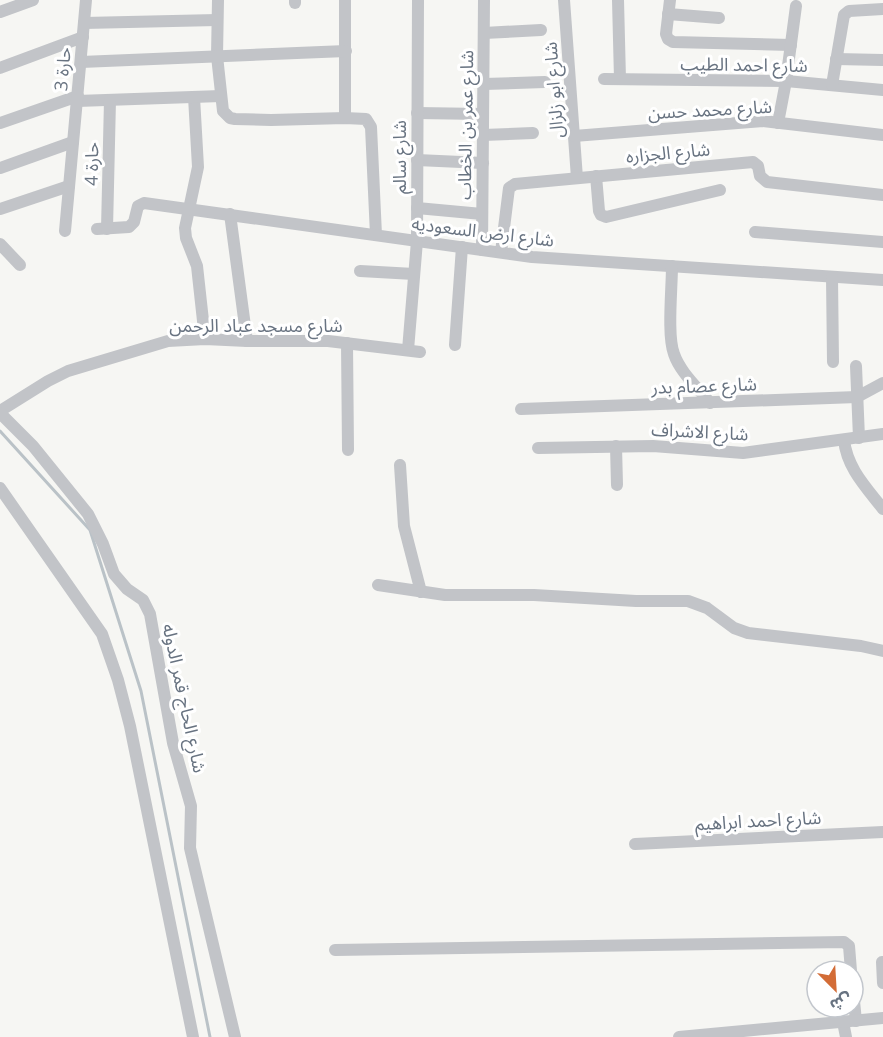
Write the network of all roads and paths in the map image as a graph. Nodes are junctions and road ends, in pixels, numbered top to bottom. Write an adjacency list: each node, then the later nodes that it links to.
1 (33, 0): 12 (street)
2 (86, 0): 16 (street, حارة 3)
3 (218, 0): 15 (street)
4 (345, 0): 21 (street)
5 (417, 0): 38 (street, شارع سالم)
6 (484, 0): 18 (street, شارع عمر بن الخطاب)
7 (564, 0): 46 (street, شارع ابو زلزال)
8 (618, 0): 28 (street)
9 (670, 0): 13 (street)
10 (796, 6): 20 (street)
11 (883, 9): 23 (street)
12 (0, 12)
13 (668, 14): 14 (street); 20 (street)
14 (719, 18)
15 (217, 20): 16 (street); 22 (street)
16 (84, 23): 19 (street, حارة 3)
17 (541, 30): 18 (street)
18 (484, 33): 31 (street, شارع عمر بن الخطاب)
19 (83, 37): 25 (street, حارة 3); 26 (street)
20 (791, 45): 29 (street)
21 (346, 51): 22 (street); 40 (street)
22 (217, 56): 25 (street); 34 (street)
23 (836, 59): 24 (street); 32 (street)
24 (883, 60)
25 (81, 62): 36 (street, حارة 3)
26 (0, 68)
27 (604, 80): 28 (street, شارع احمد الطيب)
28 (621, 80): 29 (street, شارع احمد الطيب)
29 (786, 81): 32 (street, شارع احمد الطيب); 42 (street)
30 (545, 82): 31 (street)
31 (484, 84): 39 (street, شارع عمر بن الخطاب)
32 (832, 84): 33 (street, شارع احمد الطيب)
33 (883, 90)
34 (221, 96): 35 (street); 40 (street)
35 (194, 97): 37 (street); 56 (street)
36 (77, 98): 37 (street); 41 (street); 47 (street, حارة 3)
37 (110, 100): 61 (street, حارة 4)
38 (417, 113): 39 (street); 48 (street, شارع سالم)
39 (483, 114): 44 (street, شارع عمر بن الخطاب)
40 (345, 118): 64 (street)
41 (0, 123)
42 (777, 123): 45 (street, شارع محمد حسن); 46 (street, شارع محمد حسن)
43 (533, 134): 44 (street)
44 (483, 135): 49 (street, شارع عمر بن الخطاب)
45 (883, 135)
46 (574, 136): 52 (street, شارع ابو زلزال)
47 (73, 142): 50 (street); 53 (street, حارة 3)
48 (417, 160): 49 (street); 57 (street, شارع سالم)
49 (483, 163): 60 (street, شارع عمر بن الخطاب)
50 (0, 168)
51 (596, 177): 52 (street, شارع الجزاره); 54 (street); 55 (street, شارع الجزاره)
52 (577, 178): 70 (street, شارع الجزاره)
53 (69, 186): 58 (street); 62 (street, حارة 3)
54 (720, 190)
55 (883, 195)
56 (189, 208): 59 (street, شارع ارض السعوديه); 61 (street, شارع ارض السعوديه); 77 (street)
57 (417, 208): 60 (street); 65 (street, شارع سالم)
58 (0, 209)
59 (230, 214): 64 (street, شارع ارض السعوديه); 78 (street)
60 (482, 214): 69 (street, شارع عمر بن الخطاب)
61 (102, 229)
62 (65, 231)
63 (755, 232): 66 (street)
64 (375, 235): 65 (street, شارع ارض السعوديه)
65 (417, 240): 68 (street, شارع ارض السعوديه); 74 (street, شارع سالم)
66 (883, 242)
67 (0, 244): 71 (street)
68 (462, 247): 69 (street, شارع ارض السعوديه); 80 (street)
69 (482, 250): 70 (street, شارع ارض السعوديه)
70 (501, 252): 72 (street, شارع ارض السعوديه)
71 (20, 265)
72 (672, 266): 75 (street, شارع ارض السعوديه); 86 (street)
73 (360, 272): 74 (street)
74 (414, 274): 81 (street, شارع سالم)
75 (832, 277): 76 (street, شارع ارض السعوديه); 82 (street)
76 (883, 280)
77 (205, 339): 78 (street, شارع مسجد عباد الرحمن); 88 (street, شارع مسجد عباد الرحمن)
78 (247, 341): 79 (street, شارع مسجد عباد الرحمن)
79 (347, 343): 81 (street, شارع مسجد عباد الرحمن); 94 (street)
80 (455, 345)
81 (414, 351)
82 (833, 362)
83 (856, 366): 85 (street)
84 (883, 383): 85 (street, شارع عصام بدر)
85 (857, 398): 86 (street, شارع عصام بدر); 90 (street)
86 (710, 403): 87 (street, شارع عصام بدر)
87 (521, 409)
88 (0, 412): 111 (street, شارع الحاج قمر الدوله)
89 (883, 434): 90 (street, شارع الاشراف)
90 (859, 438): 91 (street, شارع الاشراف)
91 (844, 440): 92 (street, شارع الاشراف); 98 (street)
92 (616, 446): 93 (street, شارع الاشراف); 96 (street)
93 (538, 448)
94 (348, 450)
95 (400, 465): 100 (street)
96 (617, 485)
97 (0, 488): 110 (street)
98 (883, 509)
99 (378, 585): 100 (street)
100 (421, 592): 101 (street)
101 (883, 651)
102 (883, 832): 103 (street, شارع احمد ابراهيم)
103 (635, 844)
104 (335, 950): 105 (street)
105 (850, 959)
106 (882, 962): 107 (street)
107 (883, 983)
108 (883, 1018): 109 (street)
109 (849, 1021): 112 (street); 113 (street)
110 (193, 1037)
111 (235, 1037)
112 (679, 1037)
113 (846, 1037)

